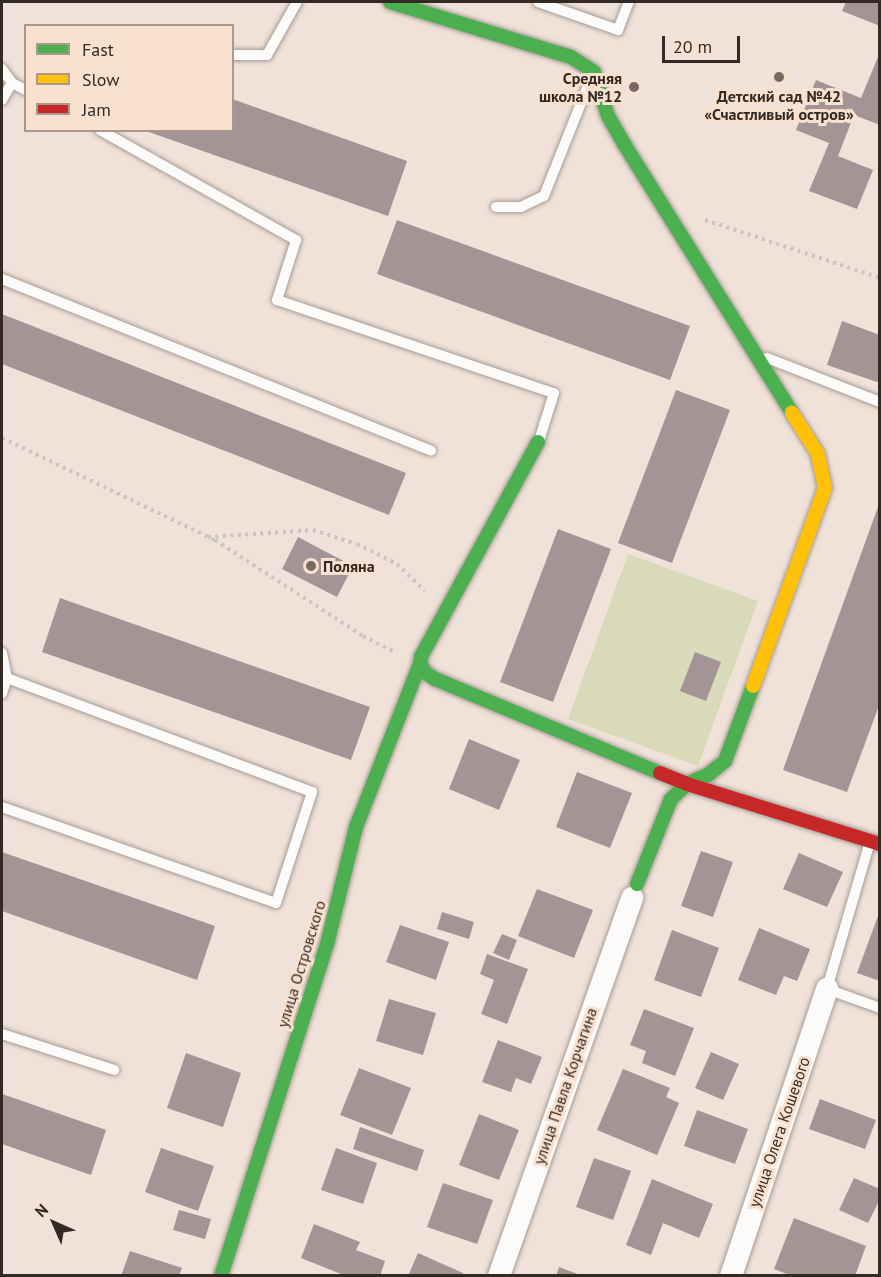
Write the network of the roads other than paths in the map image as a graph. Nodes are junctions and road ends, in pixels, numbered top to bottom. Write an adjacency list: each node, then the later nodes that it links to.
1 (297, 2): 5 (lane)
2 (390, 2): 7 (street)
3 (538, 2): 4 (lane)
4 (629, 2)
5 (234, 55)
6 (2, 69): 8 (lane)
7 (594, 72): 12 (lane); 14 (street, улица Павла Корчагина)
8 (12, 83): 9 (lane); 10 (lane)
9 (24, 89)
10 (2, 100)
11 (104, 132): 16 (lane)
12 (496, 207)
13 (2, 279): 17 (lane)
14 (756, 353): 15 (lane); 22 (street, улица Павла Корчагина)
15 (879, 402)
16 (538, 442): 19 (street, улица Островского)
17 (432, 451)
18 (2, 653): 20 (lane)
19 (420, 664): 22 (street); 30 (street, улица Островского)
20 (7, 678): 21 (lane); 23 (lane)
21 (2, 693)
22 (687, 784): 24 (street); 25 (street, улица Павла Корчагина)
23 (2, 807)
24 (875, 843): 26 (lane)
25 (635, 891): 31 (street, улица Павла Корчагина)
26 (827, 989): 27 (lane); 32 (street, улица Олега Кошевого)
27 (879, 1008)
28 (2, 1034): 29 (lane)
29 (114, 1070)
30 (221, 1275)
31 (499, 1275)
32 (731, 1275)

